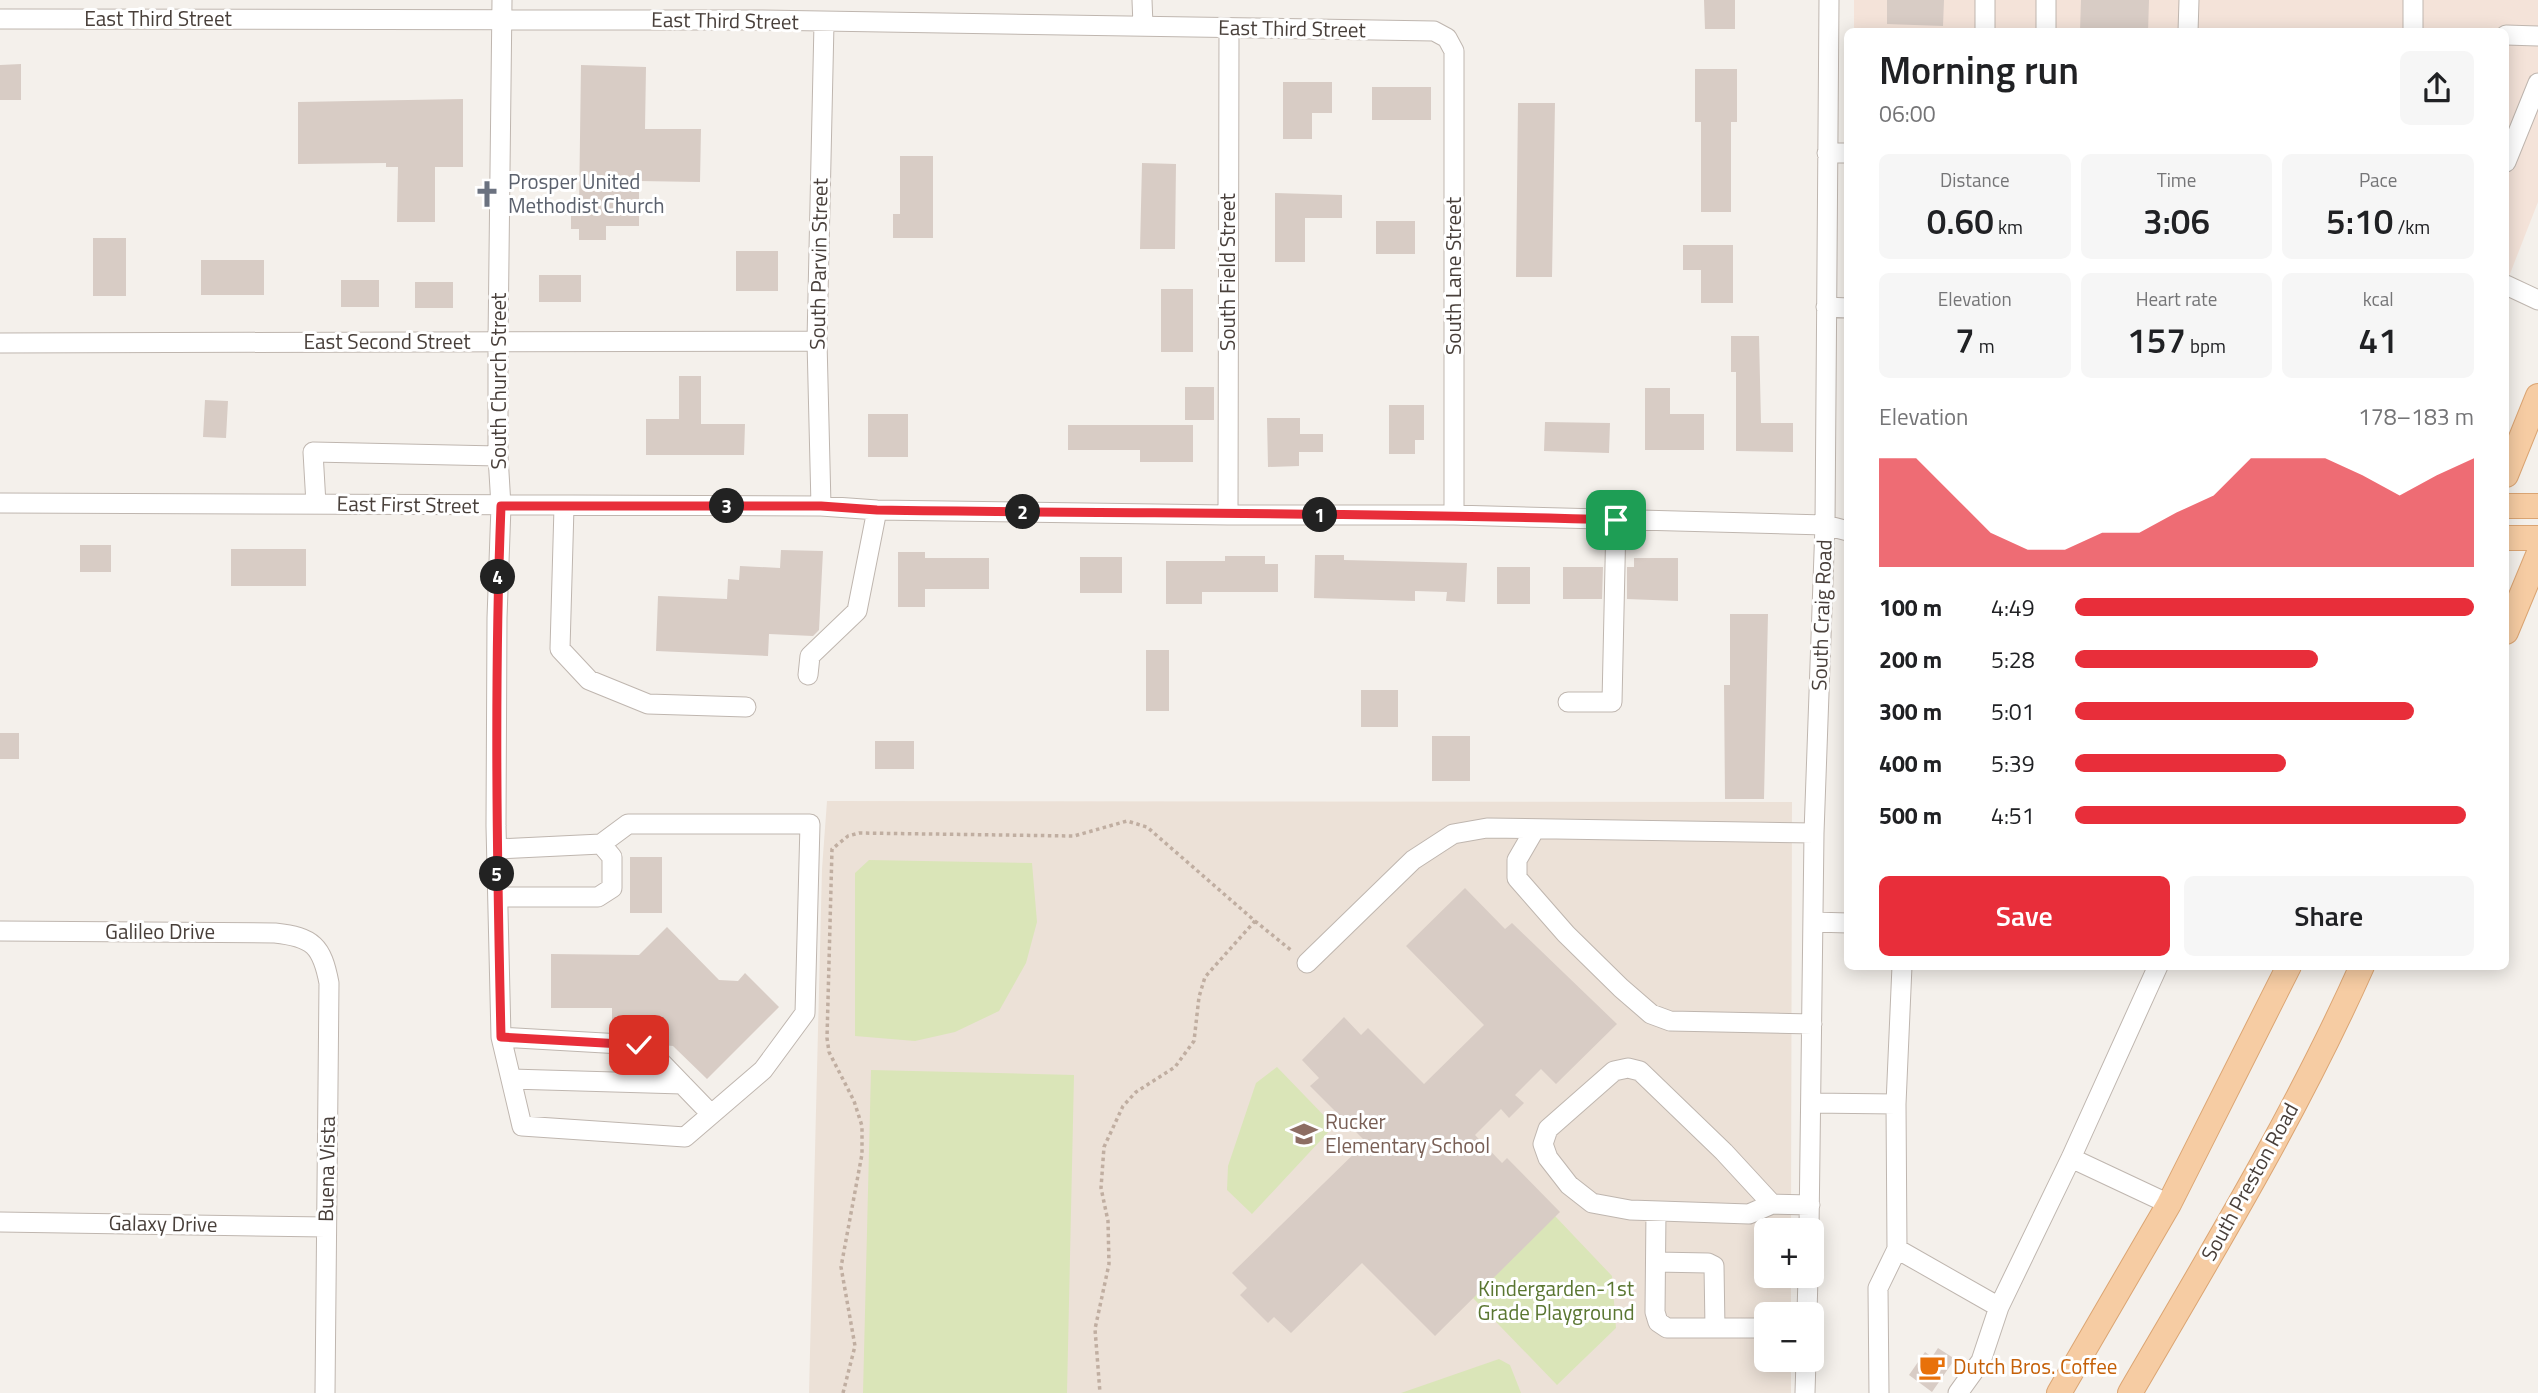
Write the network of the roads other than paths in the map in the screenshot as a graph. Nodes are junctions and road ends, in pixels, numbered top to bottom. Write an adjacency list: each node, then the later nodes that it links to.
1 (762, 0): 10 (street)
2 (1142, 0): 12 (street)
3 (1829, 0): 24 (street, South Craig Road)
4 (1985, 0): 14 (street)
5 (2046, 0): 15 (street)
6 (2189, 0): 16 (street)
7 (2413, 0): 17 (street)
8 (501, 10): 9 (street, East Third Street); 10 (street, East Third Street); 31 (street, South Church Street)
9 (0, 19)
10 (762, 20): 11 (street, East Third Street)
11 (824, 23): 12 (street, East Third Street); 30 (street, South Parvin Street)
12 (1143, 25): 13 (street, East Third Street)
13 (1228, 28): 20 (street, East Third Street); 45 (street, South Field Street)
14 (1985, 28)
15 (2046, 28)
16 (2188, 28)
17 (2413, 28)
18 (2509, 35): 19 (street)
19 (2538, 36)
20 (1447, 38): 44 (street, South Lane Street)
21 (2538, 83): 22 (street)
22 (2515, 119): 23 (street)
23 (2509, 146)
24 (1827, 153): 25 (street); 28 (street, South Craig Road)
25 (1844, 153)
26 (2509, 286): 27 (street)
27 (2538, 300)
28 (1825, 307): 29 (street); 48 (street, South Craig Road)
29 (1844, 308)
30 (817, 341): 31 (street, East Second Street); 39 (street, South Parvin Street)
31 (498, 342): 32 (street, East Second Street); 34 (street, South Church Street)
32 (0, 343)
33 (2538, 396): 35 (main road)
34 (498, 456): 37 (street); 38 (street, South Church Street)
35 (2509, 468)
36 (0, 503): 37 (street, East First Street)
37 (316, 504): 38 (street, East First Street)
38 (501, 506): 42 (street, East First Street); 60 (street, South Church Street)
39 (821, 506): 42 (street, East First Street); 43 (street, East First Street)
40 (2509, 506): 41 (main road)
41 (2538, 506)
42 (564, 507): 56 (street)
43 (877, 510): 45 (street, East First Street); 54 (street)
44 (1454, 514): 45 (street, East First Street); 47 (street, East First Street)
45 (1228, 515)
46 (1844, 517): 48 (street, East First Street)
47 (1616, 520): 48 (street, East First Street); 55 (street)
48 (1825, 525): 49 (street, East First Street); 58 (street, South Craig Road)
49 (1844, 530)
50 (2509, 538): 51 (main road)
51 (2538, 538)
52 (2538, 555): 53 (main road)
53 (2509, 625)
54 (808, 675)
55 (1569, 702)
56 (746, 707)
57 (1535, 829): 58 (street); 66 (street); 71 (street)
58 (1814, 833): 62 (street, South Craig Road)
59 (601, 844): 60 (street); 61 (street); 77 (street)
60 (497, 849): 61 (street, South Church Street)
61 (498, 897): 72 (street, South Church Street)
62 (1814, 922): 63 (street); 71 (street, South Craig Road)
63 (1844, 923)
64 (0, 931): 65 (street, Galileo Drive)
65 (316, 947): 85 (street, Buena Vista)
66 (1307, 963)
67 (1902, 970): 76 (street)
68 (2156, 970): 78 (street)
69 (2287, 970): 80 (main road)
70 (2360, 970): 97 (main road, South Preston Road)
71 (1812, 1024): 75 (street, South Craig Road)
72 (501, 1037): 73 (street, South Church Street); 74 (street)
73 (511, 1079): 74 (street); 77 (street, South Church Street)
74 (682, 1084): 77 (street)
75 (1811, 1102): 76 (street); 81 (street, South Craig Road)
76 (1896, 1104): 86 (street)
77 (711, 1114)
78 (2071, 1158): 80 (street); 88 (street)
79 (1772, 1204): 81 (street); 82 (street); 82 (street)
80 (2169, 1204): 96 (main road)
81 (1810, 1205): 83 (street, South Craig Road)
82 (1656, 1211): 87 (street)
83 (1809, 1218)
84 (0, 1222): 85 (street, Galaxy Drive)
85 (326, 1227): 92 (street, Buena Vista)
86 (1897, 1249): 88 (street); 94 (street)
87 (1656, 1262): 89 (street); 89 (street)
88 (1999, 1307): 95 (street)
89 (1715, 1328): 90 (street)
90 (1754, 1328)
91 (1806, 1372): 93 (street)
92 (325, 1393)
93 (1805, 1393)
94 (1879, 1393)
95 (1958, 1393)
96 (2060, 1393)
97 (2130, 1393)

